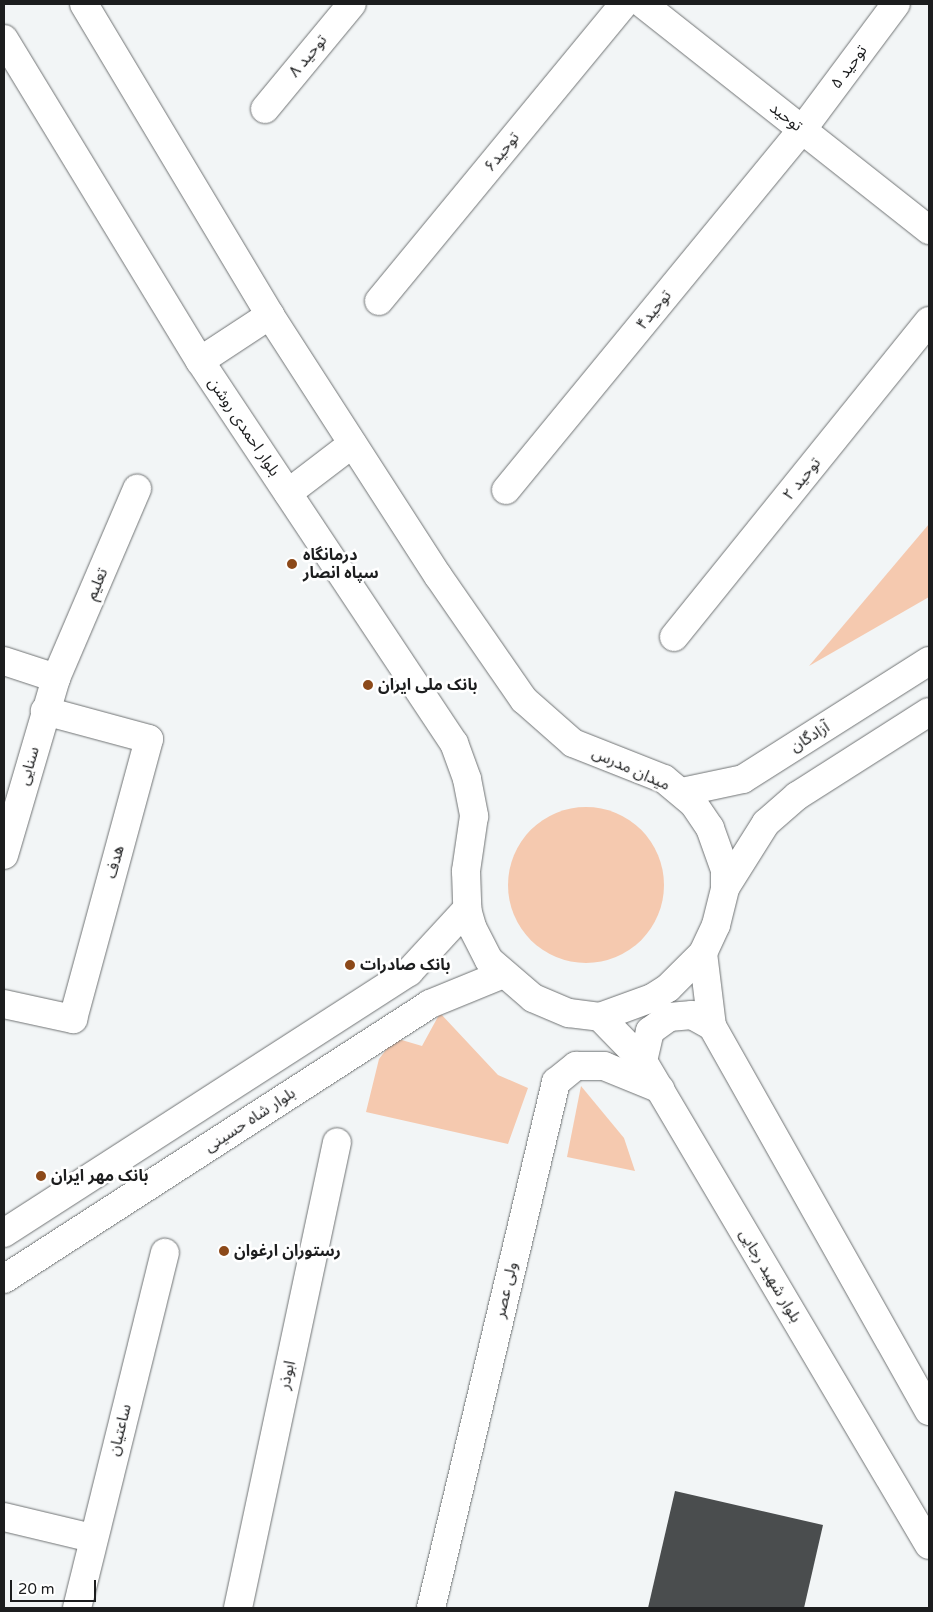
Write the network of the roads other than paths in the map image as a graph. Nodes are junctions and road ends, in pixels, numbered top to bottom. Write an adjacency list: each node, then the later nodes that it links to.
1 (84, 4): 11 (main road)
2 (352, 4): 7 (main road, توحید ۸)
3 (624, 4): 10 (main road, توحید۶)
4 (643, 4): 8 (main road, توحید)
5 (896, 4): 8 (main road, توحید ۵)
6 (4, 39): 13 (main road, بلوار احمدی روشن)
7 (264, 109)
8 (802, 130): 9 (main road, توحید); 16 (main road, توحید۴)
9 (929, 230)
10 (380, 301)
11 (270, 315): 13 (main road); 14 (main road)
12 (929, 321): 18 (main road, توحید ۲)
13 (200, 362): 17 (main road, بلوار احمدی روشن)
14 (352, 444): 17 (main road); 24 (main road, میدان مدرس)
15 (137, 489): 21 (main road, تعلیم)
16 (506, 490)
17 (288, 493): 25 (main road, بلوار احمدی روشن)
18 (674, 637)
19 (4, 661): 21 (main road)
20 (929, 661): 24 (main road, آزادگان)
21 (56, 678): 22 (main road, سنایی)
22 (46, 710): 26 (main road, سنایی); 31 (main road, هدف)
23 (929, 712): 27 (main road)
24 (682, 792): 27 (main road, میدان مدرس)
25 (474, 816): 28 (main road, میدان مدرس)
26 (4, 855)
27 (725, 888): 29 (main road, میدان مدرس)
28 (467, 909): 30 (main road, میدان مدرس); 37 (main road)
29 (703, 952): 32 (main road, میدان مدرس); 33 (main road)
30 (503, 974): 32 (main road, میدان مدرس); 39 (main road, بلوار شاه حسینی)
31 (4, 1004)
32 (600, 1017): 34 (main road, بلوار شهید رجایی)
33 (712, 1026): 34 (main road); 40 (main road)
34 (643, 1061): 35 (main road, بلوار شهید رجایی)
35 (660, 1089): 43 (main road, بلوار شهید رجایی); 46 (main road, ولی عصر)
36 (337, 1142): 45 (main road, ابوذر)
37 (4, 1233)
38 (166, 1253): 42 (main road, ساعتیان)
39 (4, 1279)
40 (929, 1411)
41 (4, 1517): 42 (main road)
42 (92, 1538): 44 (main road, ساعتیان)
43 (929, 1545)
44 (77, 1608)
45 (238, 1608)
46 (431, 1608)

